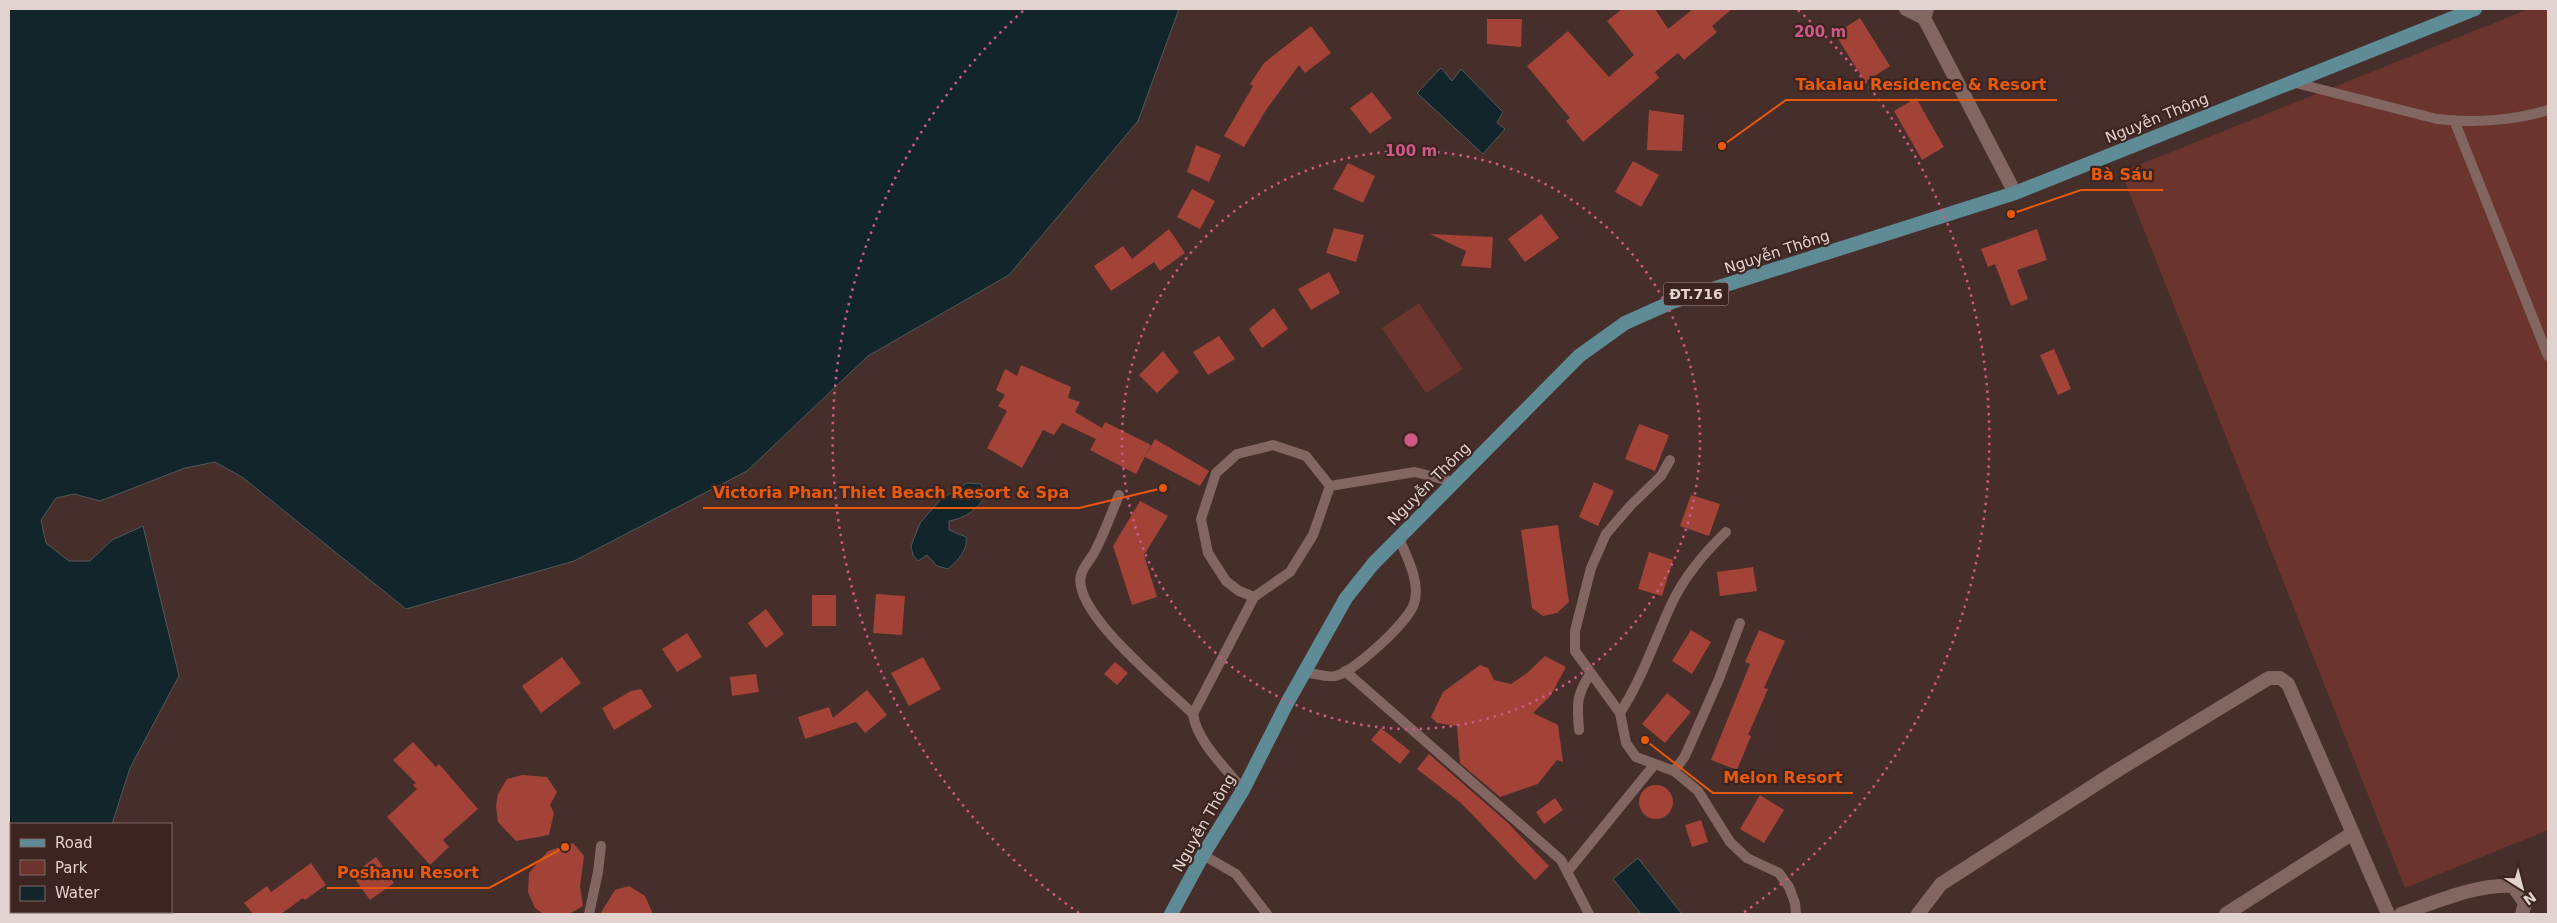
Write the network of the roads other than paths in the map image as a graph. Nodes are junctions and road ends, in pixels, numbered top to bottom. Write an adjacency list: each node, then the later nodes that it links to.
1 (1906, 9): 3 (street)
2 (2475, 9): 4 (main road, Nguyễn Thông / ĐT.716)
3 (1925, 14): 7 (street)
4 (2290, 82): 6 (lane); 7 (main road, Nguyễn Thông / ĐT.716)
5 (2548, 110): 6 (lane)
6 (2454, 120): 8 (lane)
7 (2015, 193): 10 (main road, Nguyễn Thông / ĐT.716)
8 (2548, 356)
9 (1670, 460): 19 (lane)
10 (1454, 482): 11 (lane); 14 (main road, Nguyễn Thông / ĐT.716)
11 (1330, 486): 15 (lane); 15 (lane)
12 (1119, 495): 21 (lane)
13 (1726, 532): 20 (lane)
14 (1399, 538): 17 (lane); 18 (main road, Nguyễn Thông / ĐT.716)
15 (1254, 597): 21 (lane)
16 (1740, 623): 24 (lane)
17 (1345, 671): 18 (lane); 29 (lane)
18 (1304, 672): 25 (main road, Nguyễn Thông / ĐT.716)
19 (1590, 674): 20 (lane); 22 (lane)
20 (1620, 713): 23 (lane)
21 (1194, 714): 25 (lane)
22 (1579, 730)
23 (1654, 764): 24 (lane); 29 (lane)
24 (1674, 771): 34 (lane)
25 (1242, 790): 28 (main road, Nguyễn Thông / ĐT.716)
26 (2353, 833): 35 (street); 36 (street); 37 (street)
27 (601, 846): 30 (lane)
28 (1203, 855): 31 (main road, Nguyễn Thông / ĐT.716); 32 (lane)
29 (1567, 872): 33 (lane)
30 (589, 914)
31 (1171, 914)
32 (1267, 914)
33 (1589, 914)
34 (1796, 914)
35 (1918, 914)
36 (2226, 914)
37 (2388, 914)
38 (2401, 914): 39 (street)
39 (2522, 914)

